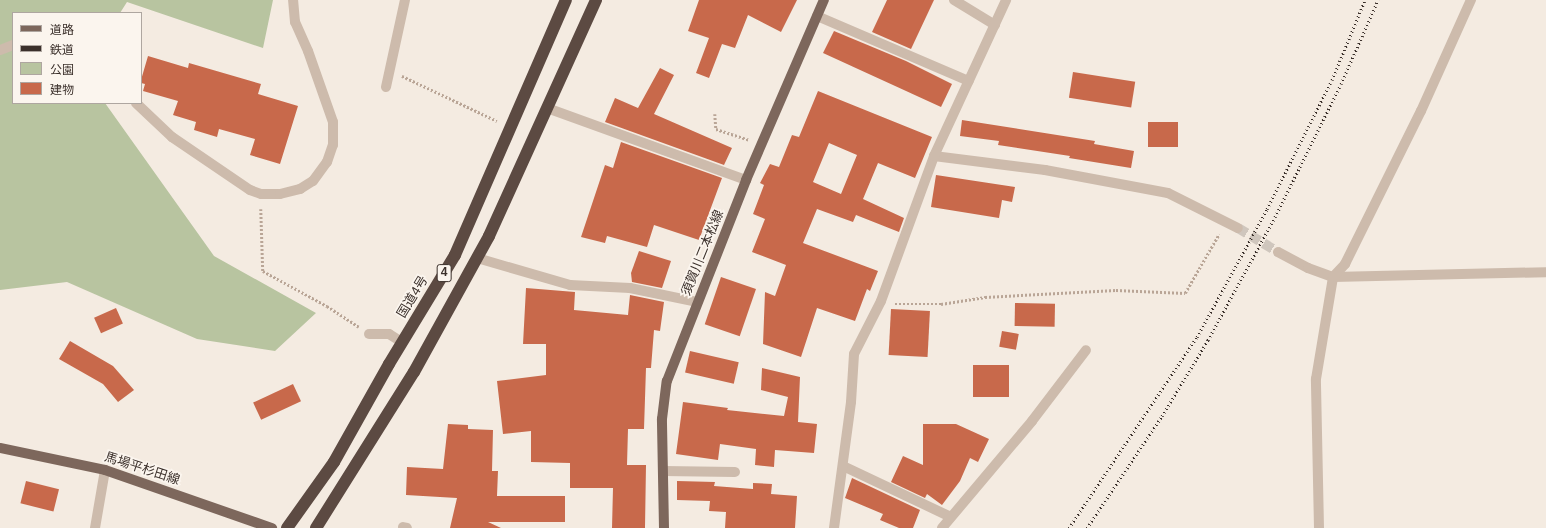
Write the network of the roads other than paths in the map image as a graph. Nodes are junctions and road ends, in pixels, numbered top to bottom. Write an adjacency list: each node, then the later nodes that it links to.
1 (293, 0): 15 (street)
2 (405, 0): 14 (street)
3 (566, 0): 26 (highway, 国道4号 / 4)
4 (596, 0): 16 (highway, 4)
5 (824, 0): 9 (main road, 須賀川二本松線)
6 (954, 0): 10 (street)
7 (1006, 0): 10 (street)
8 (1471, 0): 23 (street)
9 (817, 16): 13 (street); 18 (main road, 須賀川二本松線)
10 (995, 25): 13 (street)
11 (12, 44): 12 (street)
12 (0, 50)
13 (969, 81): 17 (street)
14 (386, 87)
15 (137, 104)
16 (547, 108): 18 (street); 21 (highway, 4)
17 (934, 156): 19 (street); 29 (street)
18 (746, 180): 24 (main road, 須賀川二本松線)
19 (1238, 228)
20 (1278, 252): 23 (street)
21 (477, 258): 24 (street); 37 (highway, 4)
22 (1546, 272): 23 (street)
23 (1333, 277): 41 (street)
24 (697, 302): 31 (main road, 須賀川二本松線)
25 (369, 334): 26 (street)
26 (402, 342): 36 (highway, 国道4号 / 4)
27 (1086, 350): 33 (street)
28 (0, 448): 30 (main road, 馬場平杉田線)
29 (843, 466): 33 (street); 39 (street)
30 (106, 470): 34 (street); 35 (main road, 馬場平杉田線)
31 (663, 470): 32 (street); 38 (main road, 須賀川二本松線)
32 (735, 472)
33 (951, 517): 40 (street)
34 (95, 528)
35 (272, 528)
36 (287, 528)
37 (316, 528)
38 (664, 528)
39 (834, 528)
40 (942, 528)
41 (1319, 528)

